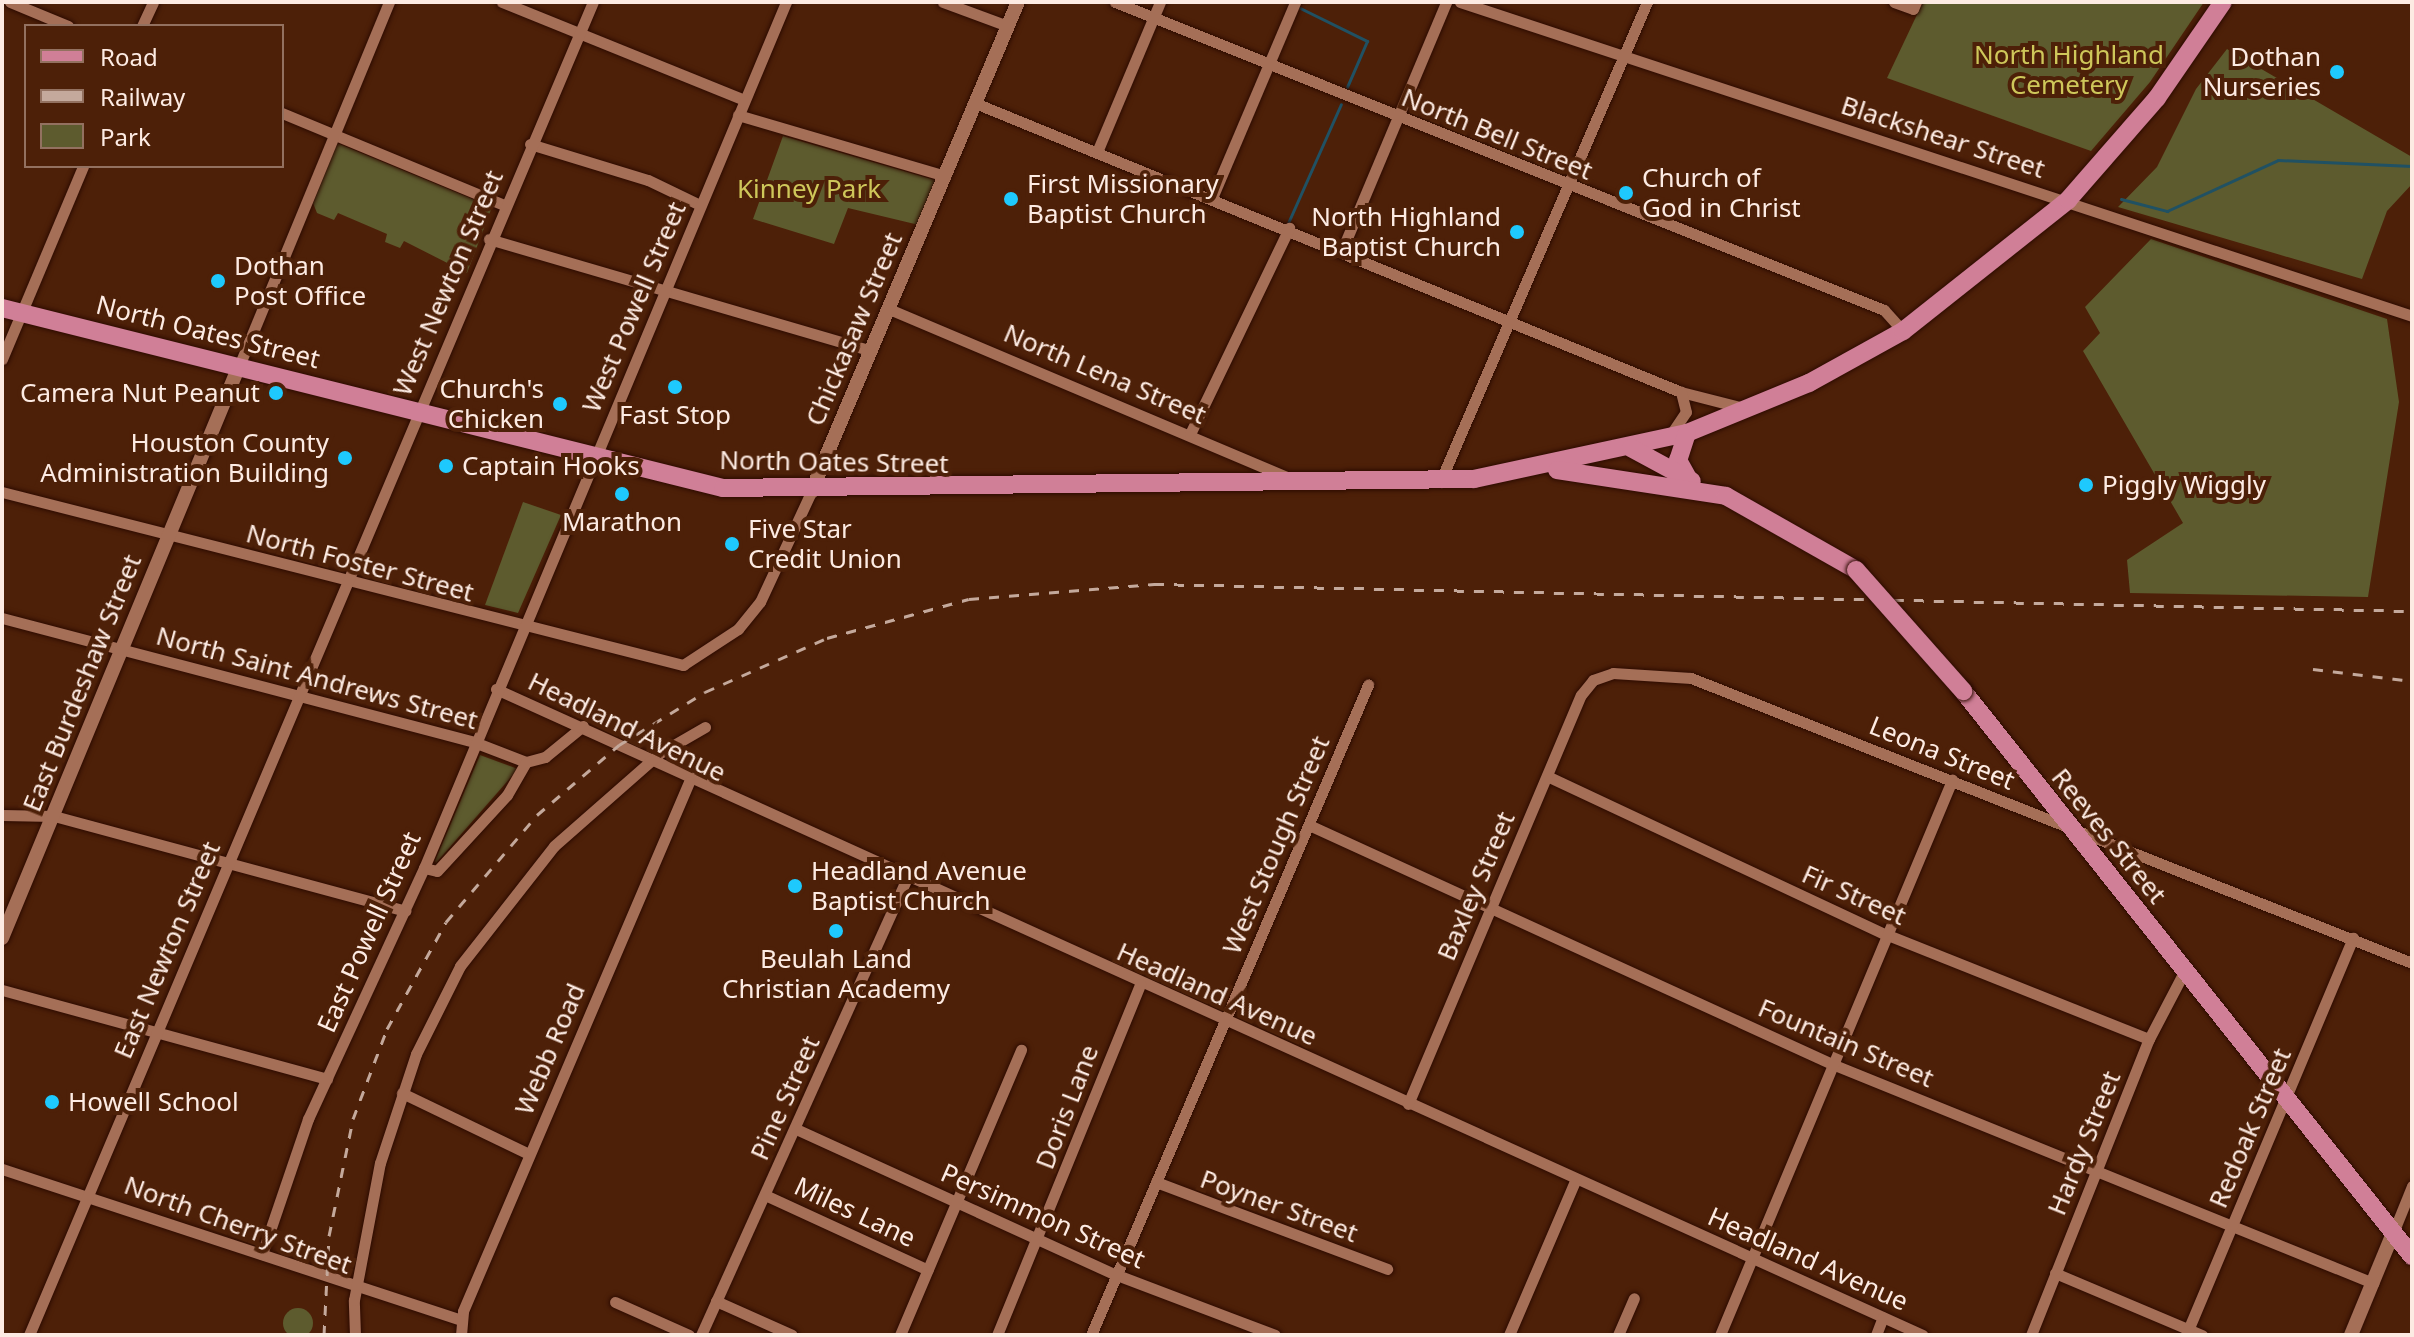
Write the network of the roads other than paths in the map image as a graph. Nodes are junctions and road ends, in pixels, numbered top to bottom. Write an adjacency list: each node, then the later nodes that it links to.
1 (10, 2): 19 (street)
2 (153, 2): 20 (street)
3 (389, 2): 30 (street)
4 (502, 2): 22 (street)
5 (593, 2): 22 (street, West Newton Street)
6 (786, 2): 25 (street, West Powell Street)
7 (943, 2): 21 (street)
8 (1018, 2): 21 (street, Chickasaw Street)
9 (1115, 2): 18 (street, North Bell Street)
10 (1160, 2): 18 (street)
11 (1295, 2): 24 (street)
12 (1446, 2): 29 (street)
13 (1460, 2): 23 (street, Blackshear Street)
14 (1647, 2): 23 (street)
15 (1894, 2): 17 (street)
16 (2223, 2): 37 (main road)
17 (1915, 5)
18 (1153, 18): 24 (street, North Bell Street); 32 (street)
19 (63, 24)
20 (143, 24)
21 (1008, 26): 26 (street, Chickasaw Street)
22 (580, 33): 25 (street); 31 (street, West Newton Street)
23 (1623, 56): 35 (street); 37 (street, Blackshear Street)
24 (1268, 65): 29 (street, North Bell Street); 36 (street)
25 (744, 100): 28 (street, West Powell Street)
26 (975, 103): 32 (street); 34 (street, Chickasaw Street)
27 (284, 114): 30 (street)
28 (738, 115): 34 (street); 39 (street, West Powell Street)
29 (1400, 119): 35 (street, North Bell Street); 42 (street)
30 (334, 134): 38 (street); 51 (street)
31 (530, 144): 38 (street, West Newton Street); 39 (street)
32 (1097, 152): 36 (street)
33 (82, 168): 45 (street)
34 (945, 176): 44 (street, Chickasaw Street)
35 (1566, 186): 47 (street); 48 (street, North Bell Street)
36 (1212, 198): 40 (street)
37 (2068, 200): 46 (street, Blackshear Street); 48 (main road)
38 (504, 205): 41 (street, West Newton Street)
39 (700, 205): 43 (street, West Powell Street)
40 (1289, 228): 42 (street); 56 (street)
41 (489, 239): 43 (street); 54 (street, West Newton Street)
42 (1342, 250): 47 (street)
43 (664, 290): 49 (street); 58 (street, West Powell Street)
44 (889, 309): 49 (street, Chickasaw Street); 56 (street, North Lena Street)
45 (11, 310): 50 (street); 51 (main road, North Oates Street)
46 (2412, 316)
47 (1507, 318): 52 (street); 61 (street)
48 (1903, 331): 53 (main road)
49 (871, 351): 65 (street, Chickasaw Street)
50 (2, 359)
51 (239, 366): 54 (main road, North Oates Street); 67 (street, East Burdeshaw Street)
52 (1681, 392): 53 (street); 57 (street)
53 (1749, 409): 55 (main road)
54 (417, 413): 58 (main road, North Oates Street); 68 (street, West Newton Street)
55 (1687, 433): 57 (main road); 60 (main road)
56 (1190, 434): 63 (street, North Lena Street)
57 (1651, 445): 59 (main road); 60 (main road, Reeves Street); 62 (main road)
58 (593, 460): 65 (main road, North Oates Street); 70 (street, West Powell Street)
59 (1543, 468): 61 (main road, North Oates Street); 62 (main road, Reeves Street)
60 (1690, 480): 66 (main road, Reeves Street)
61 (1440, 483): 63 (main road, North Oates Street)
62 (1670, 483): 66 (main road, Reeves Street)
63 (1301, 487): 65 (main road, North Oates Street)
64 (2, 492): 67 (street, North Foster Street)
65 (811, 492): 72 (street, Chickasaw Street)
66 (1726, 496): 88 (main road, Reeves Street, bridge)
67 (170, 535): 68 (street, North Foster Street); 71 (street, East Burdeshaw Street)
68 (345, 583): 70 (street, North Foster Street); 76 (street, East Newton Street)
69 (2, 618): 71 (street, North Saint Andrews Street)
70 (521, 628): 72 (street, North Foster Street); 75 (street, East Powell Street)
71 (122, 649): 76 (street, North Saint Andrews Street); 86 (street, East Burdeshaw Street)
72 (706, 654)
73 (1368, 685): 87 (street, West Stough Street)
74 (1585, 686): 82 (street, Baxley Street); 83 (street, Leona Street)
75 (496, 689): 77 (street, Headland Avenue); 79 (street, East Powell Street)
76 (298, 695): 79 (street, North Saint Andrews Street); 89 (street, East Newton Street)
77 (583, 726): 80 (street); 81 (street, Headland Avenue)
78 (705, 727): 81 (street)
79 (474, 742): 80 (street, North Saint Andrews Street); 90 (street, East Powell Street)
80 (526, 762): 90 (street)
81 (650, 764): 84 (street, Headland Avenue); 107 (street)
82 (1547, 776): 92 (street, Baxley Street); 94 (street, Fir Street)
83 (1952, 780): 88 (street, Leona Street); 94 (street)
84 (689, 782): 91 (street, Headland Avenue); 111 (street, Webb Road)
85 (2, 815): 86 (street)
86 (54, 816): 89 (street); 95 (street, East Burdeshaw Street)
87 (1309, 825): 92 (street, Fountain Street); 101 (street, West Stough Street)
88 (2070, 828): 96 (street, Leona Street); 98 (main road, Reeves Street)
89 (227, 863): 93 (street); 102 (street, East Newton Street)
90 (424, 868): 93 (street, East Powell Street)
91 (907, 878): 99 (street, Headland Avenue); 110 (street, Pine Street)
92 (1491, 907): 105 (street, Fountain Street); 109 (street, Baxley Street)
93 (405, 911): 106 (street, East Powell Street)
94 (1885, 934): 103 (street, Fir Street); 105 (street)
95 (2, 938)
96 (2353, 938): 97 (street, Leona Street); 108 (street, Redoak Street)
97 (2412, 963)
98 (2184, 972): 103 (street, Hardy Street); 108 (main road, Reeves Street)
99 (1140, 984): 101 (street, Headland Avenue); 122 (street, Doris Lane)
100 (2, 990): 102 (street)
101 (1225, 1022): 109 (street, Headland Avenue); 115 (street, West Stough Street)
102 (156, 1033): 106 (street); 117 (street, East Newton Street)
103 (2149, 1039): 113 (street, Hardy Street)
104 (1021, 1050): 119 (street)
105 (1832, 1064): 113 (street, Fountain Street); 125 (street)
106 (327, 1079): 123 (street, East Powell Street)
107 (402, 1093): 111 (street); 131 (street)
108 (2286, 1099): 120 (street, Redoak Street); 121 (main road, Reeves Street)
109 (1408, 1104): 114 (street, Headland Avenue)
110 (796, 1129): 118 (street, Pine Street); 119 (street, Persimmon Street)
111 (529, 1154): 136 (street, Webb Road)
112 (2, 1169): 117 (street, North Cherry Street)
113 (2096, 1171): 120 (street, Fountain Street); 128 (street, Hardy Street)
114 (1576, 1179): 125 (street, Headland Avenue); 148 (street)
115 (1156, 1182): 126 (street, Poyner Street); 129 (street, West Stough Street)
116 (2412, 1186): 121 (street)
117 (88, 1194): 123 (street, North Cherry Street); 138 (street, East Newton Street)
118 (765, 1195): 127 (street, Miles Lane); 133 (street, Pine Street)
119 (957, 1202): 122 (street, Persimmon Street); 127 (street)
120 (2231, 1227): 130 (street, Fountain Street); 137 (street, Redoak Street)
121 (2393, 1233): 124 (main road, Reeves Street); 130 (street)
122 (1038, 1238): 129 (street, Persimmon Street); 145 (street, Doris Lane)
123 (262, 1254): 131 (street, North Cherry Street)
124 (2412, 1256)
125 (1752, 1258): 135 (street, Headland Avenue); 150 (street)
126 (1387, 1269)
127 (928, 1270): 144 (street)
128 (2055, 1273): 137 (street); 153 (street, Hardy Street)
129 (1117, 1275): 146 (street, West Stough Street); 147 (street, Persimmon Street)
130 (2373, 1283): 155 (street)
131 (356, 1291): 136 (street, North Cherry Street); 139 (street)
132 (1634, 1298): 149 (street)
133 (716, 1301): 142 (street, Pine Street); 143 (street)
134 (615, 1302): 141 (street)
135 (1883, 1317): 151 (street); 152 (street, Headland Avenue)
136 (460, 1320): 140 (street, Webb Road)
137 (2188, 1332): 154 (street)
138 (32, 1334)
139 (355, 1335)
140 (461, 1335)
141 (689, 1335)
142 (701, 1335)
143 (792, 1335)
144 (900, 1335)
145 (997, 1335)
146 (1091, 1335)
147 (1275, 1335)
148 (1509, 1335)
149 (1618, 1335)
150 (1720, 1335)
151 (1876, 1335)
152 (1923, 1335)
153 (2031, 1335)
154 (2202, 1335)
155 (2351, 1335)

